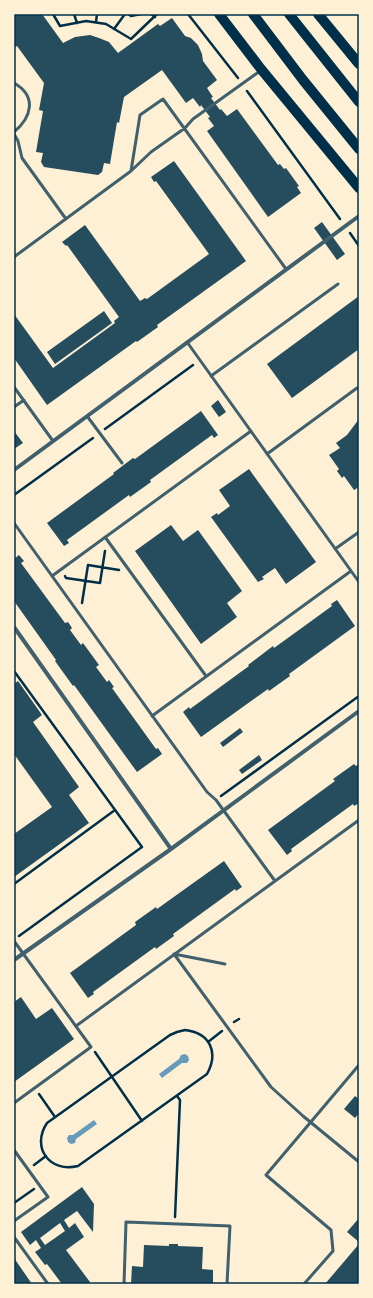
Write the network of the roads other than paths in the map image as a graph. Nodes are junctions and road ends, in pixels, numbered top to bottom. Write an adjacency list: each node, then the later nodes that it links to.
1 (219, 14): 6 (main road)
2 (253, 14): 11 (main road)
3 (289, 14): 8 (main road)
4 (318, 14): 5 (main road)
5 (359, 64)
6 (261, 69): 9 (lane); 13 (main road)
7 (14, 83): 10 (lane)
8 (359, 102)
9 (185, 128): 12 (lane); 12 (lane); 17 (lane)
10 (14, 133): 15 (lane)
11 (359, 149)
12 (131, 171): 15 (lane)
13 (359, 188)
14 (359, 216): 17 (street)
15 (66, 219): 16 (lane)
16 (14, 257)
17 (286, 269): 19 (street)
18 (338, 284): 20 (lane)
19 (187, 342): 20 (lane); 25 (street)
20 (211, 376): 26 (lane)
21 (14, 387): 23 (lane)
22 (357, 388): 28 (lane)
23 (24, 400): 24 (lane); 27 (lane)
24 (14, 407)
25 (87, 416): 27 (street); 29 (lane)
26 (251, 431): 28 (lane); 33 (lane)
27 (53, 441): 30 (street)
28 (267, 454): 34 (lane)
29 (122, 463)
30 (14, 470)
31 (14, 523): 36 (lane)
32 (359, 532): 34 (lane)
33 (105, 537): 36 (lane); 39 (lane)
34 (335, 549): 35 (lane)
35 (351, 571): 37 (lane); 39 (lane)
36 (52, 576): 41 (lane)
37 (359, 582)
38 (14, 627): 44 (street)
39 (206, 676): 41 (lane)
40 (359, 711): 42 (street)
41 (152, 716): 42 (lane)
42 (224, 811): 44 (street); 45 (lane)
43 (359, 820): 45 (lane)
44 (171, 849): 47 (street)
45 (274, 881): 48 (lane)
46 (14, 941): 47 (lane)
47 (24, 954): 49 (street); 51 (lane)
48 (174, 954): 50 (lane); 51 (lane); 54 (lane)
49 (14, 960)
50 (225, 964)
51 (76, 1026): 53 (lane)
52 (359, 1065): 54 (lane)
53 (14, 1103)
54 (311, 1122): 56 (lane); 62 (lane)
55 (14, 1150): 57 (lane)
56 (359, 1162)
57 (14, 1221)
58 (14, 1237): 59 (lane)
59 (48, 1284)
60 (124, 1284): 61 (lane)
61 (227, 1284)
62 (304, 1284)

